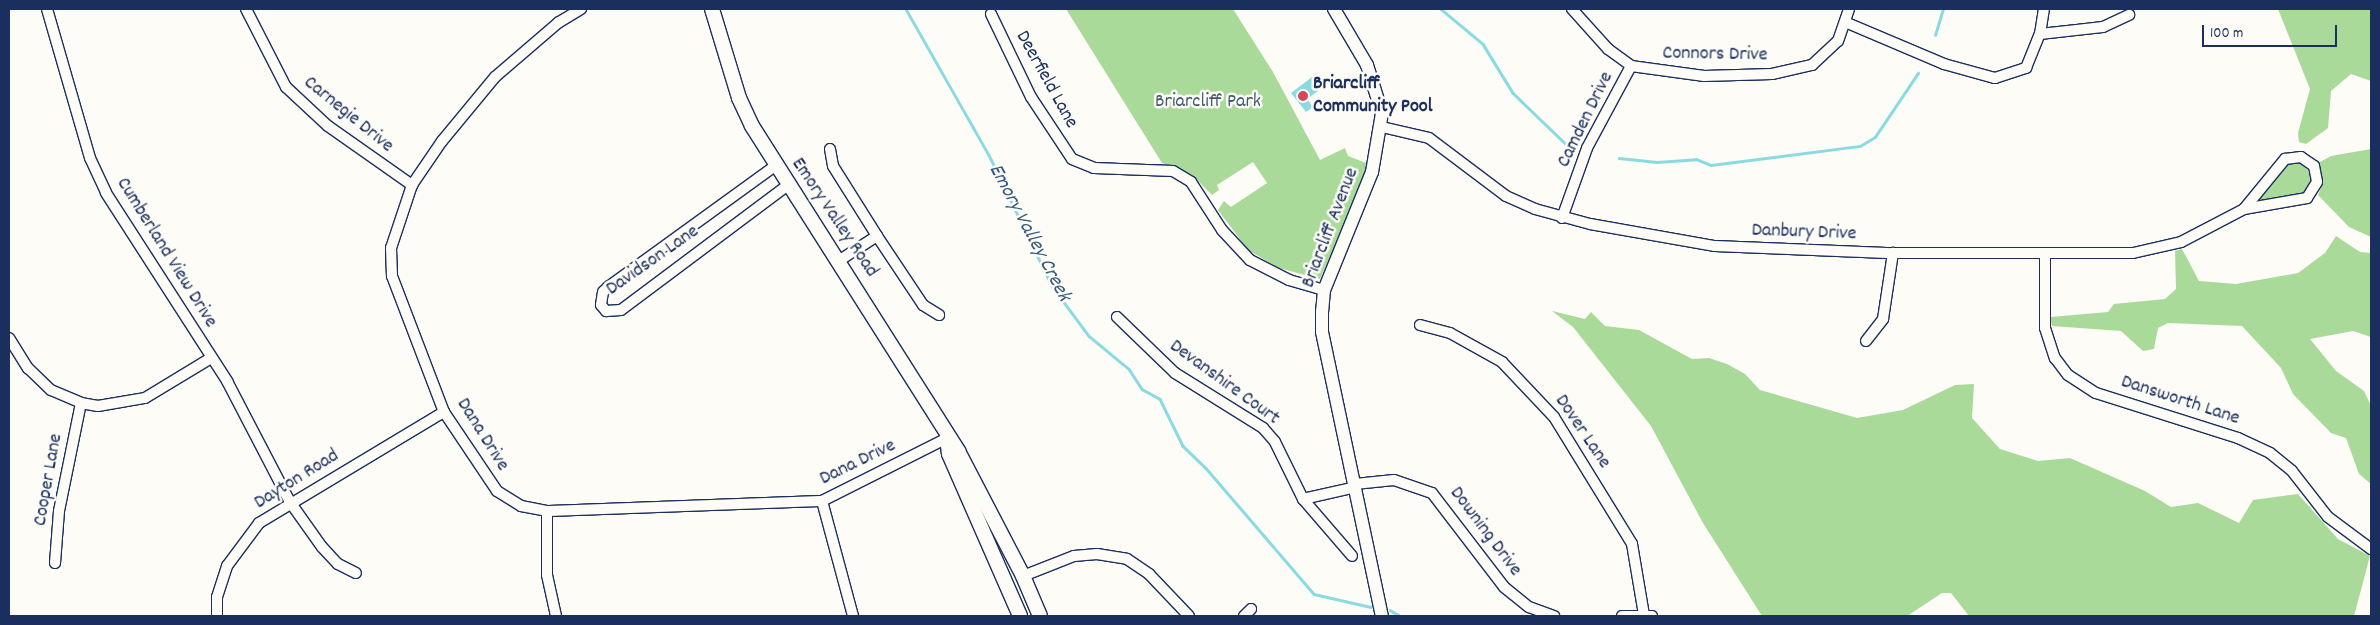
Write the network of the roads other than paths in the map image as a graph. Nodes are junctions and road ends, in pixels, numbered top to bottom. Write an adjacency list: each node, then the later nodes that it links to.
1 (47, 9): 31 (street, Cumberland View Drive)
2 (246, 9): 17 (street, Carnegie Drive)
3 (581, 9): 17 (street, Dana Drive)
4 (712, 9): 16 (main road, Emory Valley Road)
5 (1334, 9): 14 (street, Briarcliff Avenue)
6 (1572, 9): 13 (street, Connors Drive)
7 (1849, 9): 11 (street, Connors Drive)
8 (2044, 9): 12 (street)
9 (991, 14): 25 (street, Deerfield Lane)
10 (2129, 15): 12 (street)
11 (1846, 22): 12 (street); 13 (street, Connors Drive)
12 (2040, 34)
13 (1631, 66): 20 (street, Camden Drive)
14 (1382, 127): 20 (street, Danbury Drive); 25 (street, Briarcliff Avenue)
15 (830, 149): 21 (street)
16 (775, 166): 18 (main road, Emory Valley Road); 18 (street, Davidson Lane)
17 (412, 185): 33 (street, Dana Drive)
18 (788, 185): 24 (main road, Emory Valley Road)
19 (2244, 209): 19 (street, Danbury Drive); 23 (street, Danbury Drive)
20 (1562, 218): 22 (street, Danbury Drive)
21 (877, 236): 24 (street); 26 (street)
22 (1893, 253): 23 (street, Danbury Drive); 30 (street)
23 (2045, 254): 40 (street, Dansworth Lane)
24 (840, 260): 34 (main road, Emory Valley Road)
25 (1324, 290): 35 (street, Briarcliff Avenue)
26 (939, 315)
27 (1117, 317): 36 (street, Devanshire Court)
28 (1420, 325): 55 (street, Dover Lane)
29 (9, 338): 32 (street)
30 (1866, 341)
31 (212, 358): 32 (street); 38 (street, Cumberland View Drive)
32 (81, 403): 42 (street, Cooper Lane)
33 (444, 412): 38 (street, Dayton Road); 39 (street, Dana Drive)
34 (947, 438): 37 (street, Dana Drive); 44 (main road, Emory Valley Road); 45 (main road, Emory Valley Road)
35 (1355, 486): 36 (street, Downing Drive); 52 (street, Briarcliff Avenue); 53 (street, Downing Drive)
36 (1303, 499): 41 (street, Devanshire Court)
37 (822, 501): 39 (street, Dana Drive); 48 (street)
38 (290, 502): 43 (street, Cumberland View Drive); 46 (street, Dayton Road)
39 (548, 511): 47 (street)
40 (2371, 549)
41 (1352, 556)
42 (55, 563)
43 (356, 573)
44 (1023, 576): 45 (main road); 50 (main road, Emory Valley Road); 51 (street)
45 (1007, 584): 49 (main road, Emory Valley Road)
46 (217, 616)
47 (556, 616)
48 (853, 616)
49 (1020, 616)
50 (1040, 616)
51 (1189, 616)
52 (1382, 616)
53 (1554, 616)
54 (1622, 616): 55 (street)
55 (1648, 616)

